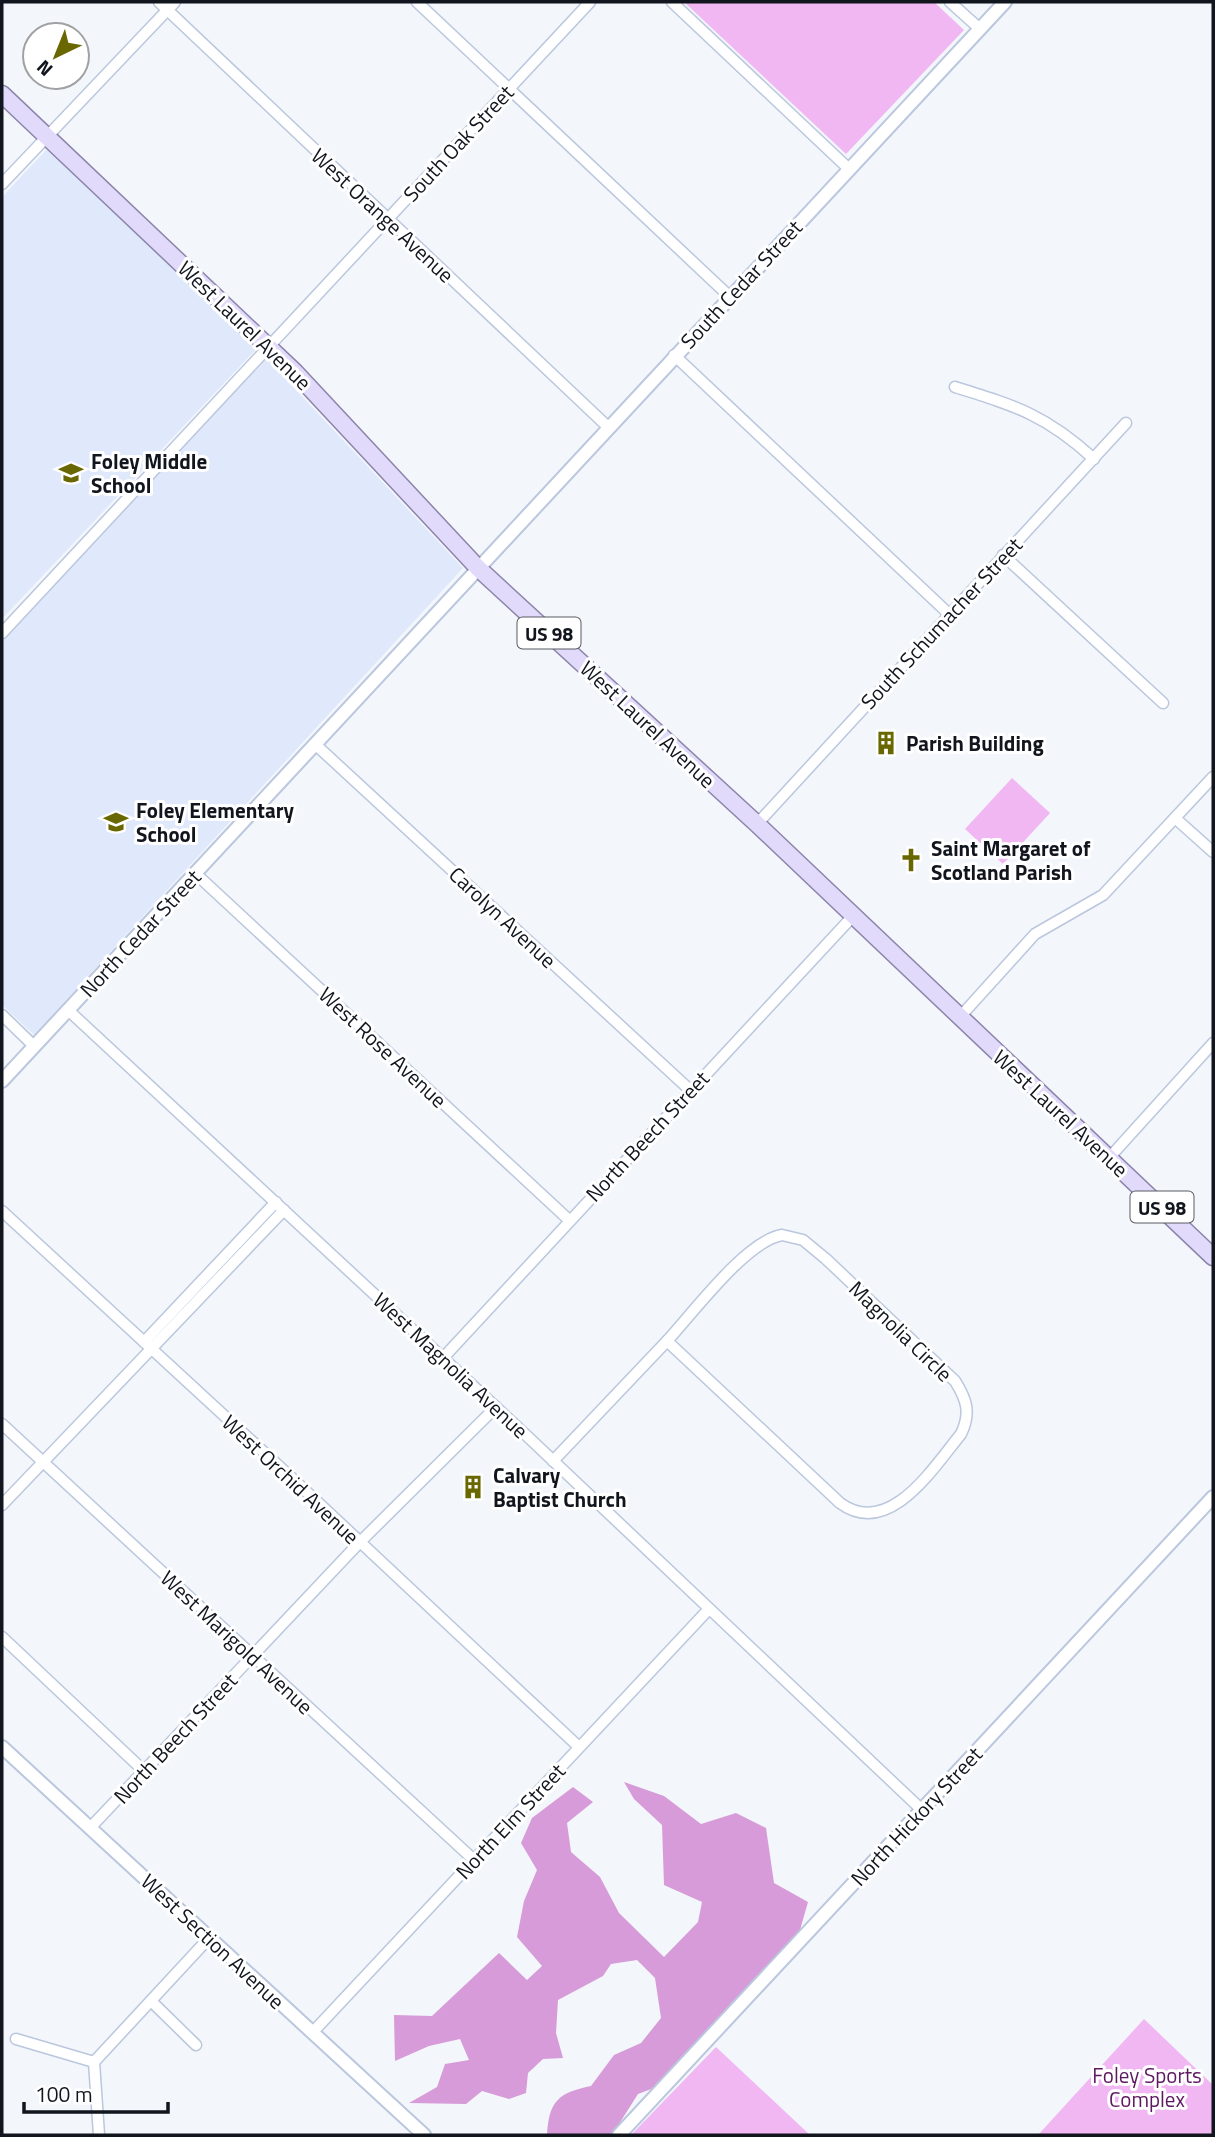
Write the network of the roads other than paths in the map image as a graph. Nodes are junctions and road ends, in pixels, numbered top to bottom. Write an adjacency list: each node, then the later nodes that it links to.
1 (159, 2): 7 (street, West Orange Avenue)
2 (417, 2): 9 (street)
3 (590, 2): 9 (street, South Oak Street)
4 (672, 2): 12 (street)
5 (950, 2): 8 (street)
6 (1005, 2): 8 (street, South Cedar Street)
7 (171, 6): 11 (street); 14 (street, West Orange Avenue)
8 (980, 29): 12 (street, South Cedar Street)
9 (509, 88): 14 (street, South Oak Street); 15 (street)
10 (2, 94): 11 (main road, West Laurel Avenue / US 98)
11 (46, 136): 13 (street); 16 (main road, West Laurel Avenue / US 98)
12 (849, 169): 15 (street, South Cedar Street)
13 (2, 184)
14 (387, 219): 16 (street, South Oak Street); 20 (street, West Orange Avenue)
15 (729, 296): 17 (street, South Cedar Street)
16 (268, 346): 23 (main road, West Laurel Avenue / US 98); 25 (street, South Oak Street)
17 (674, 355): 20 (street, South Cedar Street); 24 (street)
18 (955, 387): 21 (street)
19 (1126, 423): 21 (street, South Schumacher Street)
20 (608, 426): 23 (street, South Cedar Street)
21 (1094, 459): 22 (street, South Schumacher Street)
22 (1003, 555): 24 (street, South Schumacher Street); 26 (street)
23 (478, 568): 27 (street, North Cedar Street); 30 (main road, West Laurel Avenue / US 98)
24 (949, 614): 30 (street, South Schumacher Street)
25 (2, 634)
26 (1163, 703)
27 (316, 745): 32 (street, North Cedar Street); 40 (street, Carolyn Avenue)
28 (1213, 777): 29 (street)
29 (1175, 818): 31 (street); 36 (street)
30 (757, 824): 33 (main road, West Laurel Avenue / US 98)
31 (1213, 852)
32 (195, 874): 34 (street, North Cedar Street); 45 (street, West Rose Avenue)
33 (853, 916): 36 (main road, West Laurel Avenue / US 98); 40 (street, North Beech Street)
34 (68, 1010): 38 (street, North Cedar Street); 42 (street, West Magnolia Avenue)
35 (2, 1015): 38 (street)
36 (959, 1018): 41 (main road, West Laurel Avenue / US 98)
37 (1213, 1043): 41 (street)
38 (34, 1046): 39 (street, North Cedar Street)
39 (2, 1081)
40 (690, 1090): 45 (street, North Beech Street)
41 (1109, 1158): 46 (main road, West Laurel Avenue / US 98)
42 (275, 1202): 43 (street, West Magnolia Avenue); 48 (street)
43 (284, 1210): 48 (street); 49 (street, West Magnolia Avenue)
44 (2, 1212): 48 (street, West Orchid Avenue)
45 (569, 1220): 49 (street, North Beech Street)
46 (1213, 1257)
47 (667, 1341): 47 (street, Magnolia Circle); 52 (street, Magnolia Circle)
48 (147, 1345): 53 (street); 56 (street, West Orchid Avenue)
49 (443, 1358): 50 (street, West Magnolia Avenue)
50 (495, 1408): 52 (street, West Magnolia Avenue); 56 (street, North Beech Street)
51 (2, 1424): 53 (street, West Marigold Avenue)
52 (553, 1461): 57 (street, West Magnolia Avenue)
53 (42, 1462): 55 (street); 59 (street, West Marigold Avenue)
54 (1213, 1497): 63 (street, North Hickory Street)
55 (2, 1505)
56 (359, 1543): 59 (street, North Beech Street); 61 (street, West Orchid Avenue)
57 (708, 1610): 61 (street, North Elm Street); 63 (street, West Magnolia Avenue)
58 (2, 1637): 62 (street)
59 (251, 1655): 62 (street, North Beech Street); 65 (street, West Marigold Avenue)
60 (2, 1746): 64 (street, West Section Avenue)
61 (579, 1747): 65 (street, North Elm Street)
62 (144, 1771): 64 (street, North Beech Street)
63 (922, 1810): 74 (street, North Hickory Street)
64 (90, 1828): 66 (street, West Section Avenue)
65 (474, 1860): 68 (street, North Elm Street)
66 (209, 1938): 67 (street); 68 (street, West Section Avenue)
67 (151, 2001): 70 (street); 71 (street)
68 (312, 2033): 73 (street, West Section Avenue)
69 (16, 2039): 71 (street)
70 (196, 2045)
71 (94, 2062): 72 (street)
72 (99, 2135)
73 (424, 2135)
74 (619, 2135)

